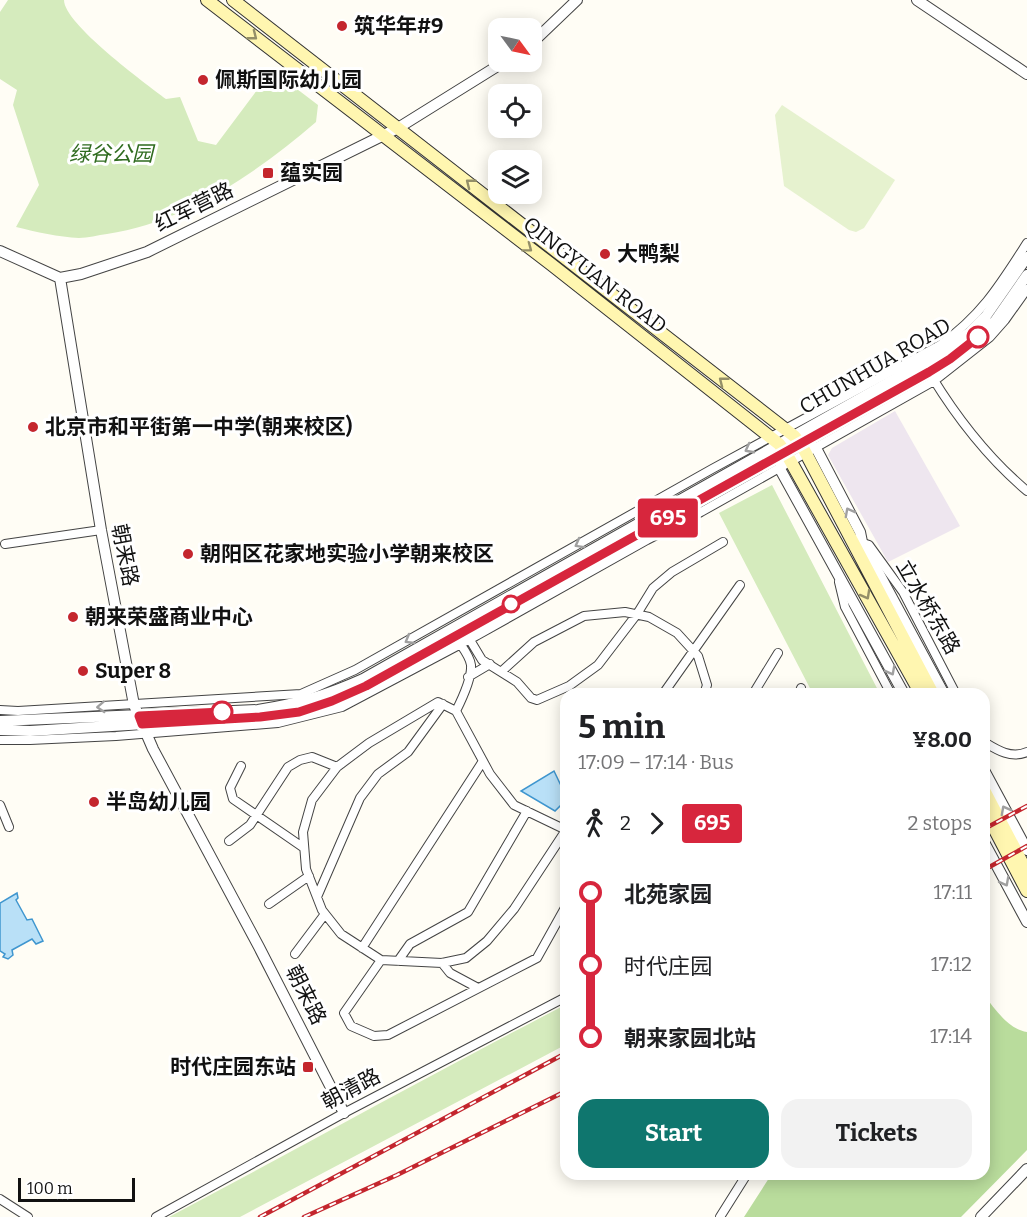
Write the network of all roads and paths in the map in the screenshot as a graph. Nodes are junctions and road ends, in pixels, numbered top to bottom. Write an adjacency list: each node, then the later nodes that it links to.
1 (207, 0): 9 (main road, QINGYUAN ROAD, one-way to 9)
2 (233, 0): 8 (main road, QINGYUAN ROAD)
3 (577, 0): 5 (street)
4 (916, 0): 7 (street)
5 (542, 33)
6 (488, 72): 8 (street, 红军营路)
7 (1027, 74)
8 (398, 128): 9 (street, 红军营路); 17 (main road, QINGYUAN ROAD, one-way to 8)
9 (382, 136): 14 (street, 红军营路); 18 (main road, QINGYUAN ROAD, one-way to 18)
10 (1027, 243): 17 (street)
11 (0, 251): 14 (street)
12 (1027, 256): 17 (street, CHUNHUA ROAD)
13 (1027, 275): 16 (street, CHUNHUA ROAD)
14 (60, 278): 22 (street, 朝来路)
15 (1027, 289): 16 (street)
16 (932, 376): 17 (street, CHUNHUA ROAD); 19 (street)
17 (800, 442): 18 (street); 18 (street); 21 (main road, QINGYUAN ROAD); 24 (street, QINGYUAN ROAD, one-way to 17)
18 (782, 453): 20 (main road, QINGYUAN ROAD); 26 (street, QINGYUAN ROAD); 29 (street, one-way to 29); 30 (street); 30 (street)
19 (1027, 491)
20 (825, 521): 26 (street); 42 (main road, QINGYUAN ROAD, one-way to 42)
21 (843, 525): 24 (street); 43 (main road, QINGYUAN ROAD)
22 (101, 530): 25 (street); 50 (street, 朝来路)
23 (723, 542): 28 (street)
24 (862, 542): 44 (street, QINGYUAN ROAD); 45 (street, 立水桥东路)
25 (5, 544)
26 (836, 570): 40 (street); 41 (street, QINGYUAN ROAD, one-way to 41)
27 (740, 585): 31 (street)
28 (637, 614): 31 (street); 34 (street); 36 (street)
29 (449, 617): 30 (street); 50 (street, one-way to 50)
30 (460, 634): 33 (street); 35 (street); 50 (street)
31 (693, 651): 37 (street); 38 (street)
32 (778, 653): 39 (street)
33 (490, 664): 34 (street); 35 (street)
34 (502, 671): 46 (street)
35 (468, 677): 49 (street)
36 (566, 688)
37 (667, 688)
38 (707, 688)
39 (757, 688)
40 (888, 688)
41 (901, 688)
42 (918, 688)
43 (930, 688)
44 (941, 688)
45 (953, 688)
46 (560, 690)
47 (443, 704): 49 (street); 58 (street); 75 (street)
48 (0, 710): 50 (street, one-way to 48)
49 (456, 711): 56 (street)
50 (140, 719): 51 (street); 52 (street); 53 (street); 87 (street, 朝来路)
51 (0, 721)
52 (0, 730)
53 (0, 740)
54 (990, 746): 55 (street)
55 (1027, 752)
56 (483, 761): 62 (street); 80 (street)
57 (241, 766): 63 (street)
58 (337, 767): 63 (street); 69 (street)
59 (990, 781): 70 (street, one-way to 59)
60 (990, 801): 72 (main road)
61 (0, 805): 65 (street)
62 (527, 812): 66 (street); 83 (street)
63 (257, 814): 68 (street); 69 (street)
64 (990, 820): 74 (main road)
65 (9, 827)
66 (560, 827)
67 (560, 839): 84 (street)
68 (229, 841)
69 (304, 848): 73 (street)
70 (1027, 850)
71 (990, 853): 79 (street, one-way to 79)
72 (1027, 872)
73 (309, 876): 75 (street); 76 (street)
74 (1027, 891)
75 (317, 897): 77 (street)
76 (269, 904)
77 (325, 914): 80 (street); 81 (street)
78 (560, 917): 85 (street)
79 (1027, 922)
80 (362, 948): 82 (street)
81 (295, 954)
82 (381, 960): 83 (street); 85 (street)
83 (398, 961): 84 (street)
84 (442, 963): 85 (street)
85 (478, 988)
86 (560, 1000): 87 (street, 朝清路)
87 (344, 1113): 92 (street, 朝清路)
88 (1027, 1169): 94 (street)
89 (743, 1180): 93 (street)
90 (0, 1199): 91 (street)
91 (28, 1217)
92 (156, 1217)
93 (720, 1217)
94 (981, 1217)

